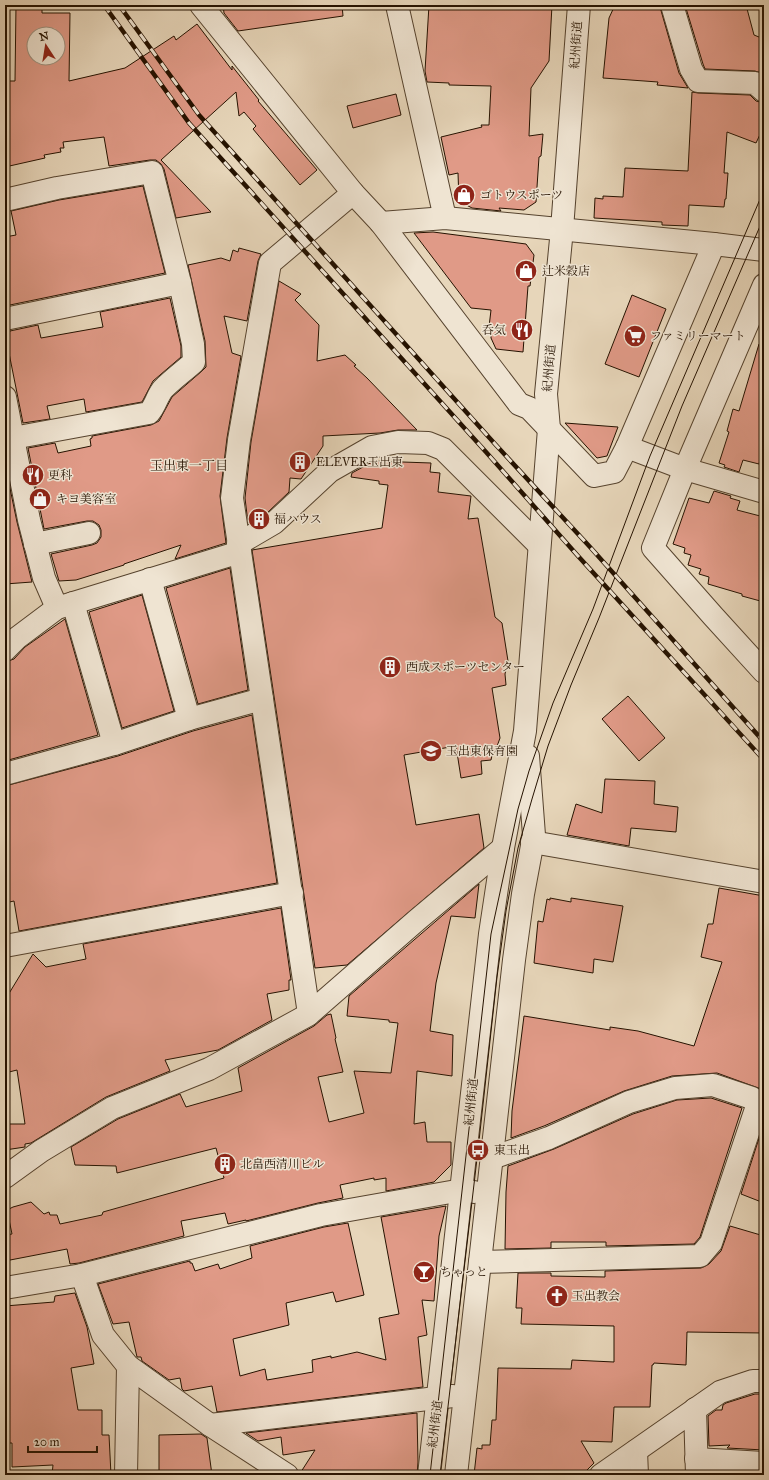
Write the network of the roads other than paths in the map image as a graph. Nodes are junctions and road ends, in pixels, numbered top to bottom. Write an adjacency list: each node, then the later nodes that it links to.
1 (201, 5): 6 (street)
2 (397, 5): 8 (street)
3 (579, 5): 10 (street, 紀州街道)
4 (672, 5): 5 (street)
5 (764, 91)
6 (353, 192): 9 (street); 25 (street)
7 (5, 200): 13 (street)
8 (445, 218): 9 (street); 10 (street)
9 (381, 223): 17 (street)
10 (562, 229): 11 (street); 17 (street, 紀州街道)
11 (714, 244): 12 (street); 19 (street)
12 (764, 250)
13 (180, 283): 15 (street); 18 (street)
14 (764, 285): 20 (street)
15 (5, 319)
16 (5, 397): 18 (street)
17 (549, 429): 19 (street); 24 (street, 紀州街道)
18 (13, 438): 23 (street)
19 (626, 447): 20 (street)
20 (685, 469): 21 (street); 29 (street)
21 (764, 492)
22 (89, 532): 23 (street)
23 (35, 544): 27 (street)
24 (539, 546): 25 (street); 32 (street, 紀州街道)
25 (239, 548): 26 (street); 30 (street)
26 (150, 580): 27 (street); 31 (street)
27 (65, 606): 28 (street); 33 (street)
28 (5, 650)
29 (764, 672)
30 (262, 698): 31 (street); 38 (street)
31 (189, 719): 33 (street)
32 (525, 730): 35 (street, 紀州街道); 36 (street, 紀州街道)
33 (114, 744): 34 (street)
34 (5, 774)
35 (532, 842): 37 (street); 42 (street, 紀州街道)
36 (503, 848): 40 (street); 44 (street, 紀州街道)
37 (764, 882)
38 (292, 893): 39 (street); 40 (street)
39 (5, 946)
40 (310, 1014): 43 (street)
41 (761, 1105): 42 (street); 46 (street)
42 (492, 1158): 45 (street, 紀州街道)
43 (5, 1177)
44 (462, 1190): 45 (street); 47 (street); 52 (street, 紀州街道)
45 (487, 1194): 46 (street, 紀州街道)
46 (480, 1262): 51 (street, 紀州街道)
47 (82, 1275): 48 (street); 49 (street)
48 (5, 1288)
49 (128, 1366): 54 (street); 58 (street)
50 (764, 1381): 53 (street)
51 (465, 1394): 52 (street); 61 (street, 紀州街道)
52 (438, 1398): 54 (street); 60 (street, 紀州街道)
53 (695, 1409): 55 (street); 57 (street)
54 (210, 1425): 59 (street)
55 (636, 1451): 62 (street); 63 (street)
56 (764, 1463): 57 (street)
57 (697, 1467)
58 (126, 1475)
59 (287, 1475)
60 (429, 1475)
61 (456, 1475)
62 (601, 1475)
63 (638, 1475)

